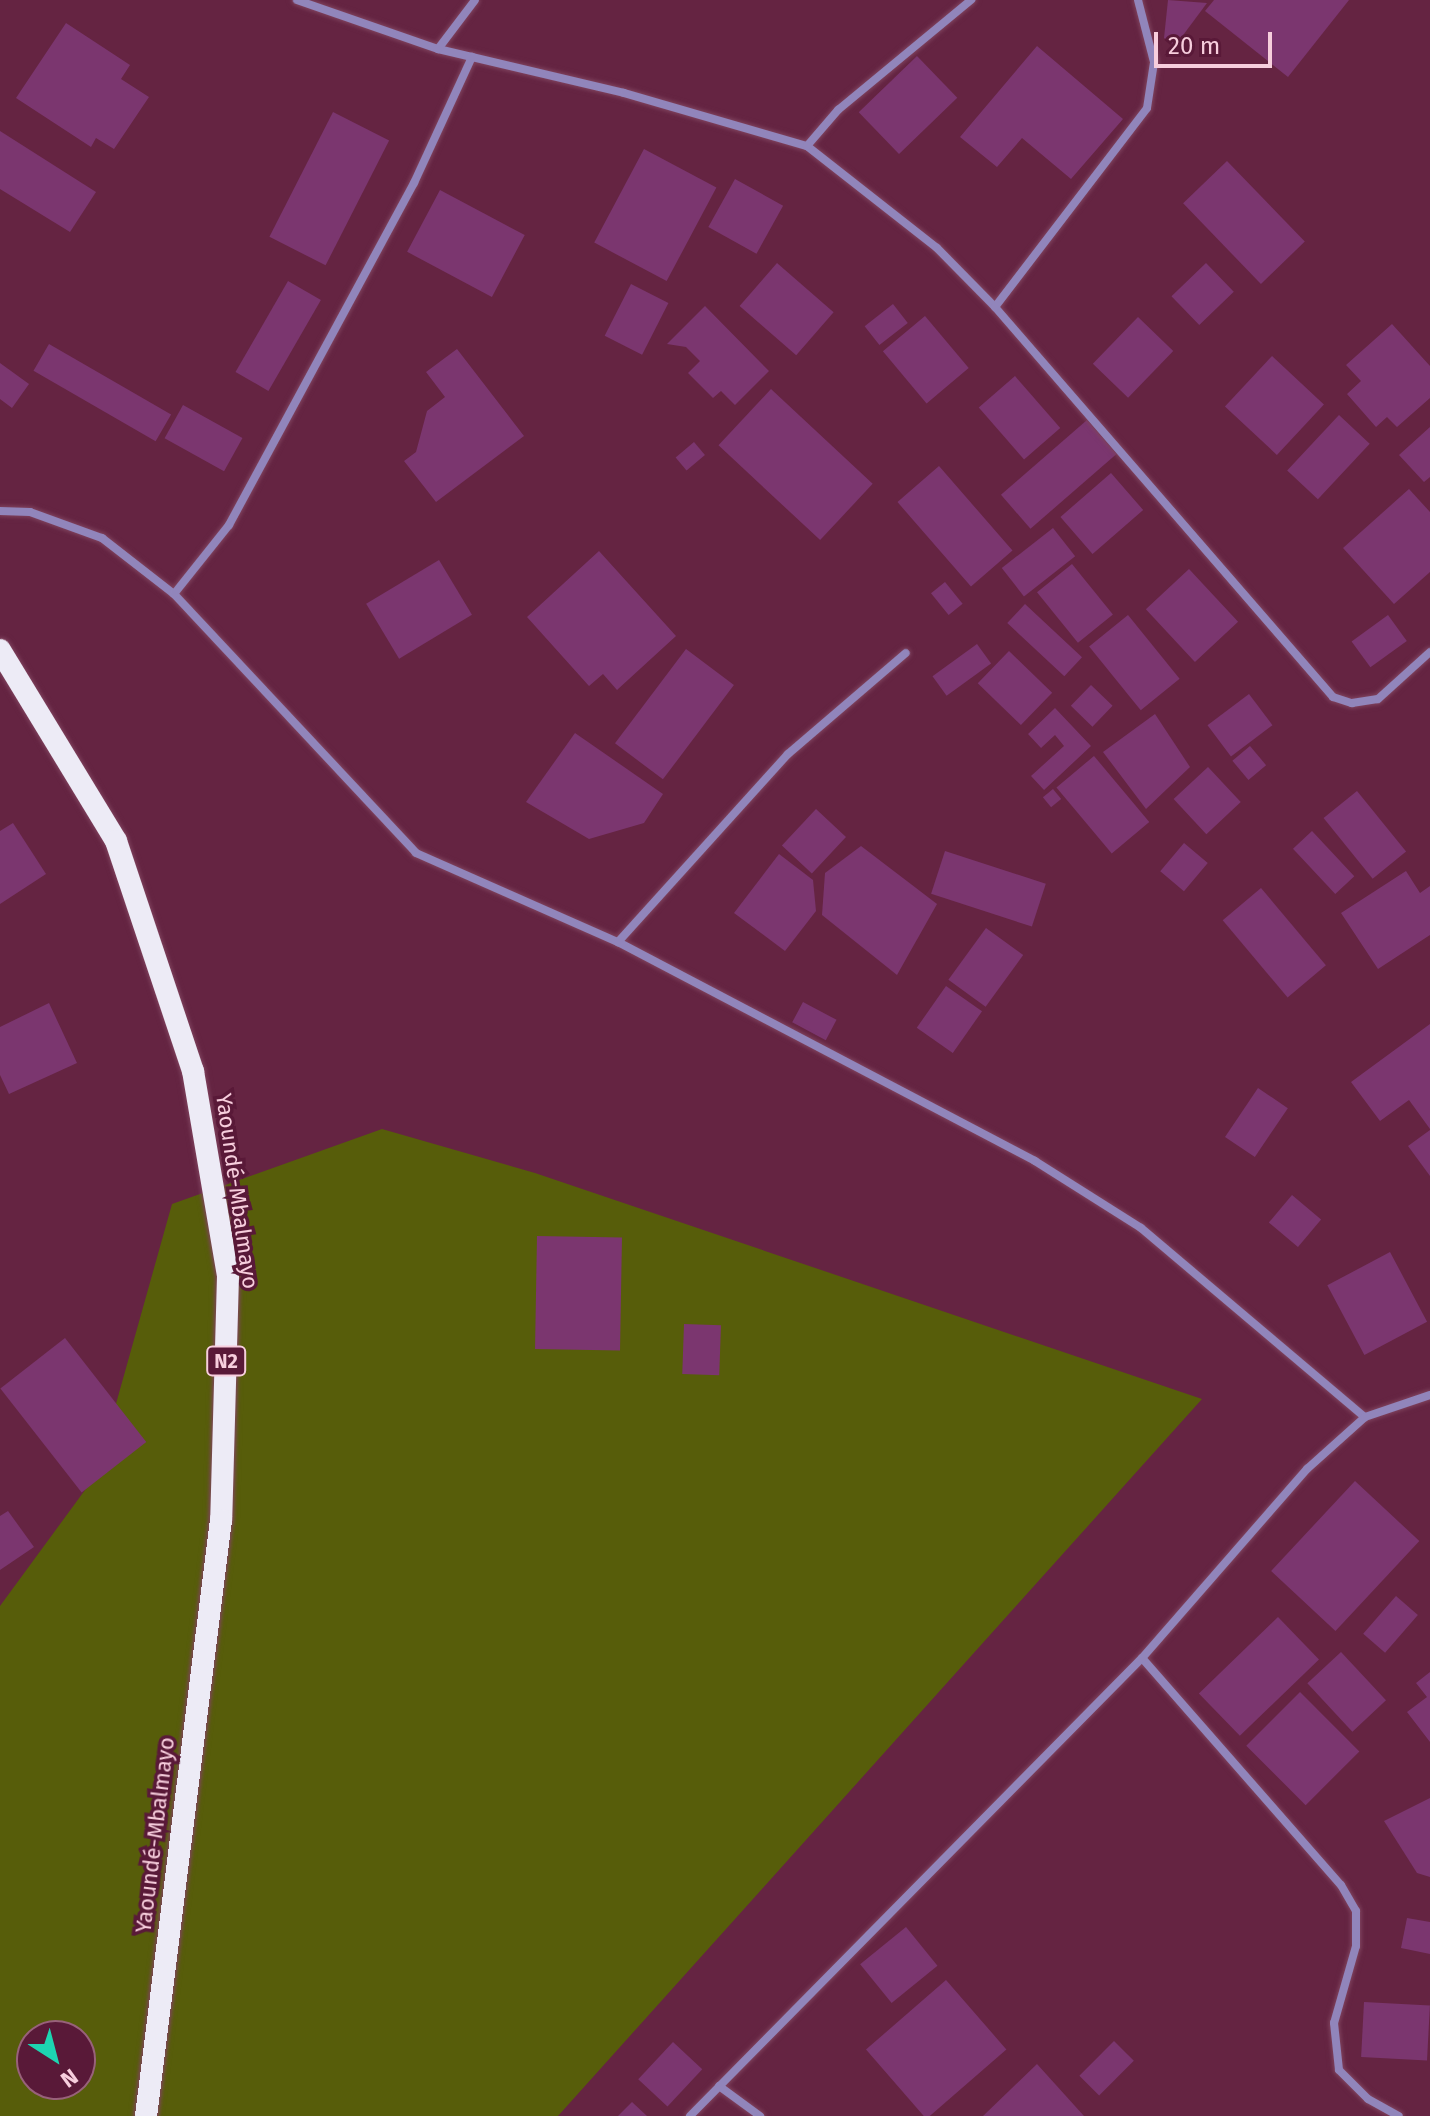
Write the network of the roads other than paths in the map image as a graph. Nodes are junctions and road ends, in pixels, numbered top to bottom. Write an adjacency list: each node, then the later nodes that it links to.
1 (297, 0): 5 (street)
2 (475, 0): 5 (street)
3 (971, 0): 7 (street)
4 (1138, 0): 8 (street)
5 (438, 49): 6 (street)
6 (472, 57): 7 (street); 10 (street)
7 (807, 146): 8 (street)
8 (995, 307): 12 (street)
9 (0, 511): 10 (street)
10 (174, 594): 14 (street)
11 (0, 650): 19 (highway, Yaoundé-Mbalmayo / N2)
12 (1430, 652)
13 (906, 653): 14 (street)
14 (618, 942): 16 (street)
15 (1430, 1395): 16 (street)
16 (1365, 1417): 17 (street)
17 (1142, 1658): 18 (street); 22 (street)
18 (719, 2086): 20 (street); 21 (street)
19 (146, 2116)
20 (690, 2116)
21 (760, 2116)
22 (1399, 2116)

